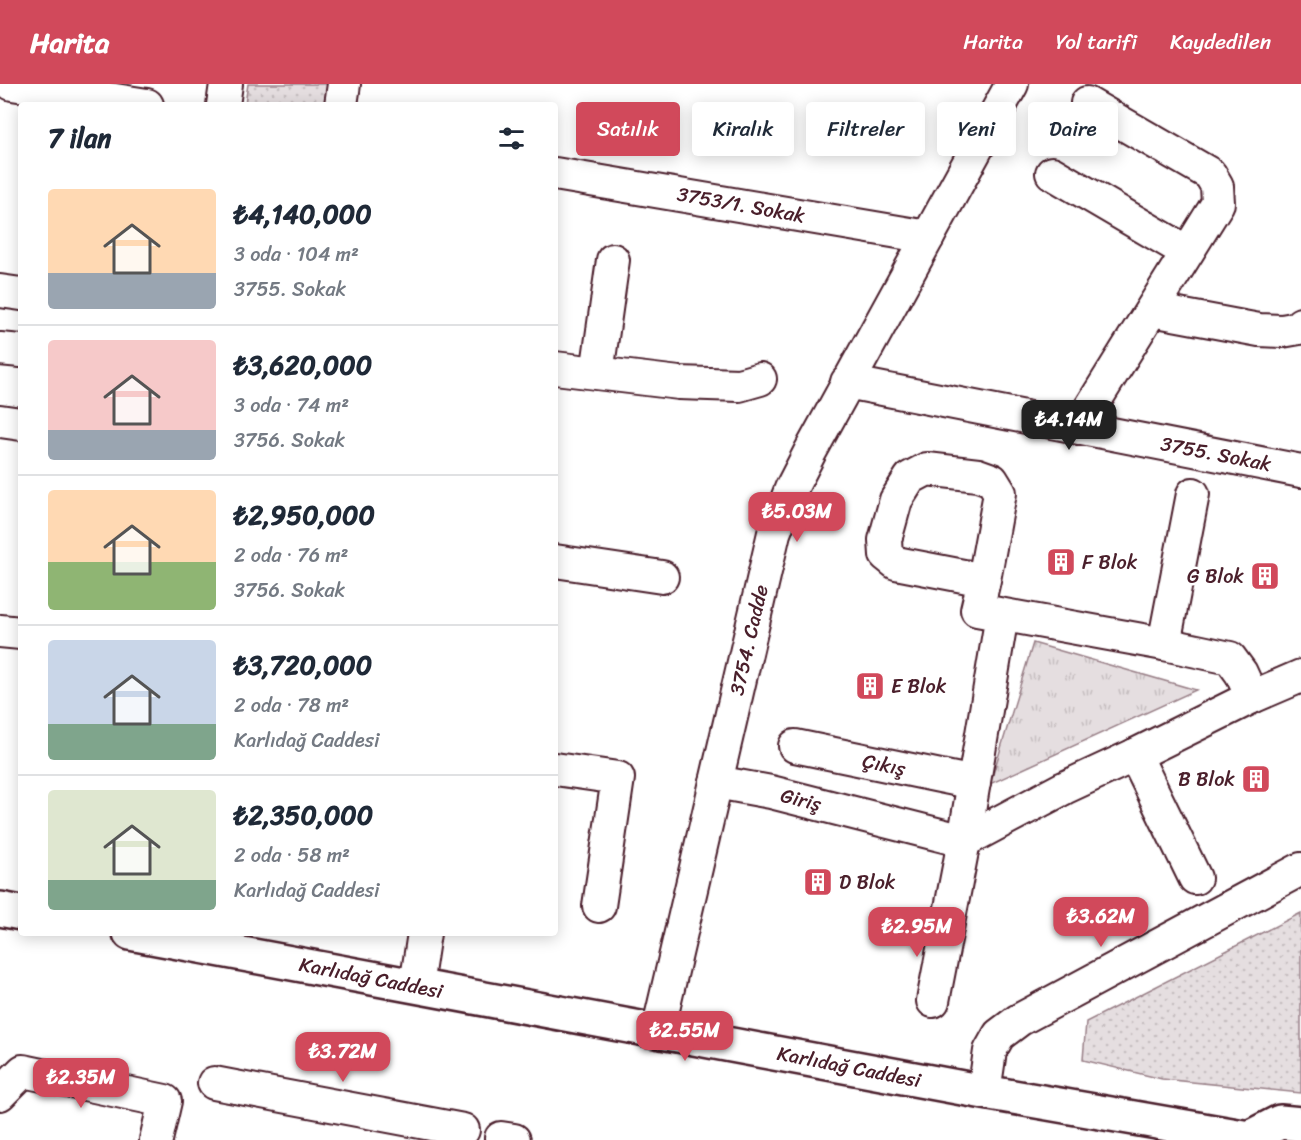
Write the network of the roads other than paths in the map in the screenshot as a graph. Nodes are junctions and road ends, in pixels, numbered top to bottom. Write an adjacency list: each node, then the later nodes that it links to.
1 (12, 84): 5 (street)
2 (226, 84): 6 (street)
3 (344, 84): 7 (street)
4 (1012, 84): 11 (street, 3754. Cadde)
5 (128, 102)
6 (223, 102)
7 (341, 102)
8 (1118, 121): 12 (street)
9 (1052, 173): 12 (street)
10 (558, 175): 11 (street, 3753/1. Sokak)
11 (928, 237): 23 (street, 3754. Cadde)
12 (1187, 252): 16 (street)
13 (612, 260): 21 (street)
14 (0, 291): 15 (street)
15 (18, 294)
16 (1152, 310): 17 (street); 26 (street)
17 (1301, 324)
18 (0, 349): 19 (street)
19 (18, 351)
20 (558, 368): 21 (street)
21 (597, 373): 22 (street)
22 (760, 379)
23 (848, 382): 26 (street, 3755. Sokak); 41 (street, 3754. Cadde)
24 (0, 421): 25 (street)
25 (18, 424)
26 (1078, 428): 27 (street, 3755. Sokak)
27 (1301, 471)
28 (1193, 494): 35 (street)
29 (558, 561): 30 (street)
30 (662, 577)
31 (984, 580): 32 (street)
32 (1002, 615): 35 (street); 42 (street)
33 (0, 631): 34 (street)
34 (18, 633)
35 (1164, 644): 37 (street)
36 (1301, 676): 37 (street)
37 (1252, 697): 39 (street)
38 (795, 746): 42 (street, Çıkış)
39 (1135, 755): 43 (street); 45 (street)
40 (558, 769): 46 (street)
41 (716, 782): 43 (street, Giriş); 54 (street, 3754. Cadde)
42 (974, 783): 43 (street)
43 (964, 841): 53 (street)
44 (1301, 869): 56 (street)
45 (1195, 878)
46 (599, 906)
47 (0, 909): 48 (main road)
48 (18, 912)
49 (161, 936): 51 (main road, Karlıdağ Caddesi)
50 (424, 936): 52 (street)
51 (223, 942): 52 (main road, Karlıdağ Caddesi)
52 (416, 986): 54 (main road, Karlıdağ Caddesi)
53 (933, 1001)
54 (658, 1031): 56 (main road, Karlıdağ Caddesi)
55 (214, 1083): 60 (street)
56 (984, 1092): 61 (main road, Karlıdağ Caddesi)
57 (0, 1094): 62 (street)
58 (1301, 1124): 61 (main road, Karlıdağ Caddesi)
59 (463, 1130): 60 (street)
60 (408, 1131)
61 (1250, 1139)
62 (156, 1140)

